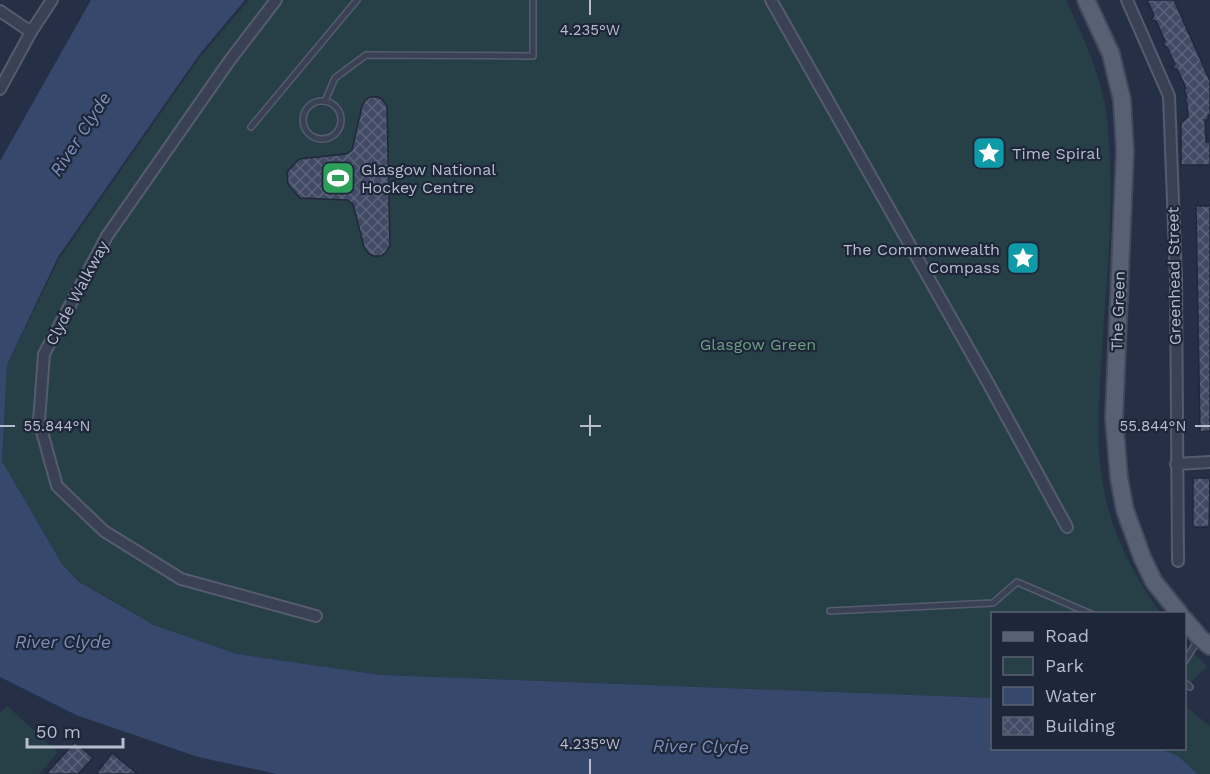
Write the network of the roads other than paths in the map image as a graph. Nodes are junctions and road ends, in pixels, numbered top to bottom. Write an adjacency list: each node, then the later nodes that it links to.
1 (52, 0): 9 (street)
2 (276, 0): 20 (street, Clyde Walkway)
3 (357, 0): 12 (lane)
4 (532, 0): 11 (lane)
5 (771, 0): 15 (street)
6 (1086, 0): 19 (main road, The Green)
7 (1127, 0): 14 (street, Greenhead Street)
8 (0, 11): 9 (street)
9 (31, 32): 10 (street)
10 (0, 89)
11 (325, 101): 11 (lane)
12 (251, 127)
13 (1210, 462): 14 (street)
14 (1176, 464): 16 (street, Greenhead Street)
15 (1067, 527)
16 (1178, 561)
17 (830, 611): 18 (lane)
18 (1086, 612)
19 (1178, 612)
20 (316, 616)
21 (1186, 620): 22 (main road)
22 (1205, 642): 23 (lane)
23 (1186, 661)
24 (1186, 683): 25 (lane)
25 (1190, 687)

